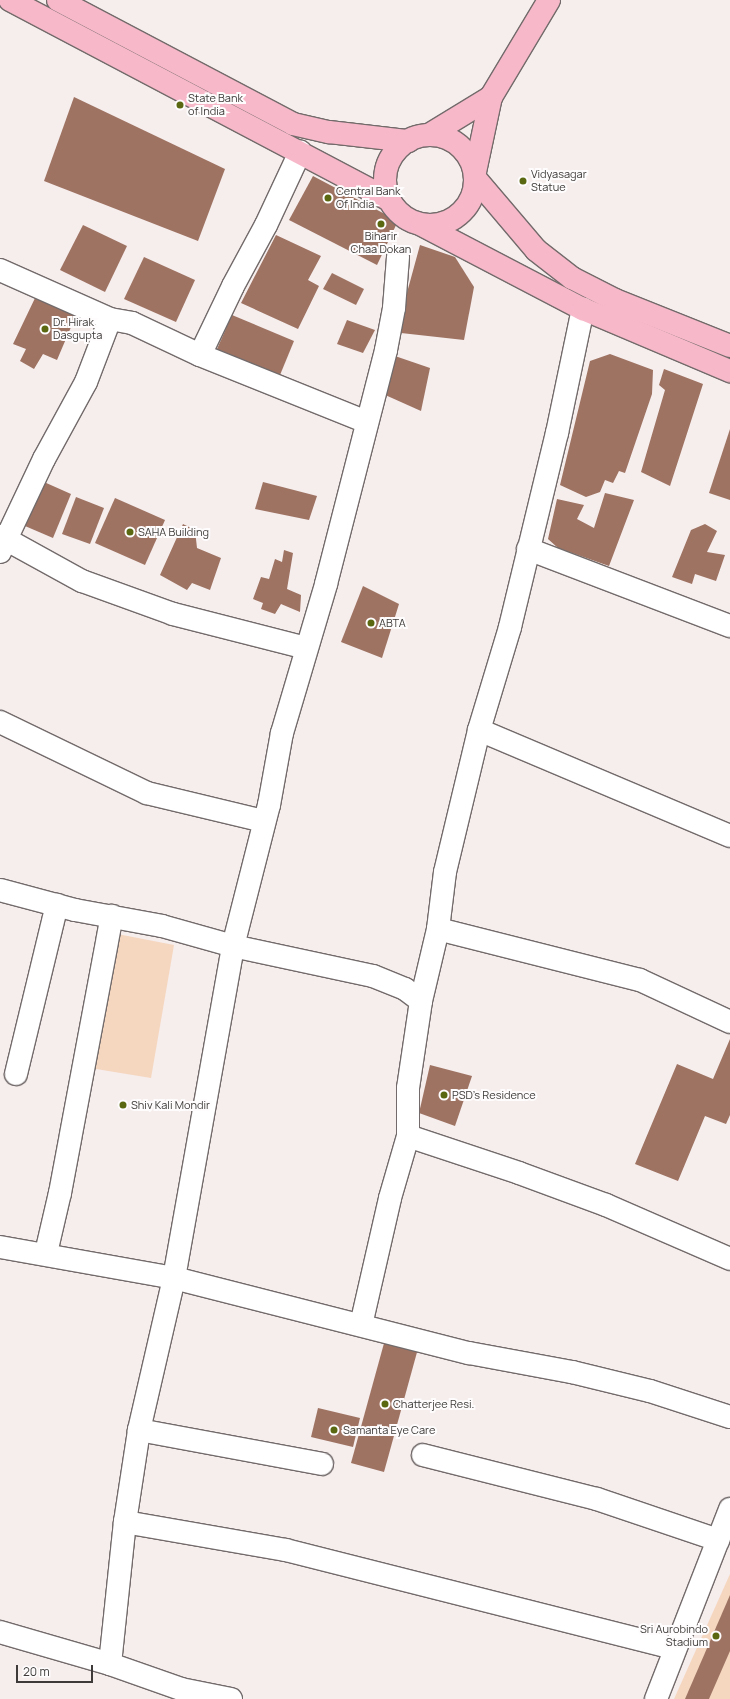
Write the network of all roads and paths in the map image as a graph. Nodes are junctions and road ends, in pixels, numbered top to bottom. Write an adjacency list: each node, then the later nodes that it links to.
1 (10, 0): 7 (main road)
2 (58, 0): 6 (main road)
3 (549, 0): 4 (main road)
4 (491, 96): 5 (main road); 8 (main road)
5 (428, 135): 6 (main road); 8 (main road)
6 (408, 141): 9 (main road)
7 (300, 152): 9 (main road); 16 (street)
8 (475, 175): 10 (main road); 15 (main road)
9 (389, 200): 10 (main road)
10 (422, 225): 13 (main road)
11 (398, 257): 18 (street)
12 (0, 270): 14 (street)
13 (583, 309): 17 (main road); 20 (street)
14 (110, 319): 16 (street); 19 (street)
15 (730, 346)
16 (200, 355): 18 (street)
17 (730, 371)
18 (367, 422): 22 (street)
19 (2, 542): 22 (street)
20 (528, 549): 21 (street); 24 (street)
21 (730, 626)
22 (306, 648): 25 (street)
23 (0, 722): 25 (street)
24 (479, 730): 26 (street); 30 (street)
25 (264, 821): 31 (street)
26 (730, 836)
27 (0, 890): 28 (street)
28 (57, 905): 29 (street); 34 (street)
29 (112, 916): 31 (street); 37 (street)
30 (438, 929): 32 (street); 33 (street)
31 (233, 946): 32 (street); 39 (street)
32 (421, 1001): 35 (street)
33 (730, 1022)
34 (16, 1074)
35 (408, 1136): 38 (street); 40 (street)
36 (0, 1247): 37 (street)
37 (46, 1253): 39 (street)
38 (730, 1259)
39 (174, 1278): 40 (street); 42 (street)
40 (361, 1325): 41 (street)
41 (730, 1417)
42 (139, 1430): 44 (street); 46 (street)
43 (423, 1455): 47 (street)
44 (322, 1464)
45 (730, 1509): 47 (street)
46 (126, 1522): 49 (street); 50 (street)
47 (718, 1540): 49 (street)
48 (0, 1632): 50 (street)
49 (674, 1648): 53 (street)
50 (110, 1664): 51 (street)
51 (180, 1694): 52 (street)
52 (231, 1699)
53 (656, 1699)

